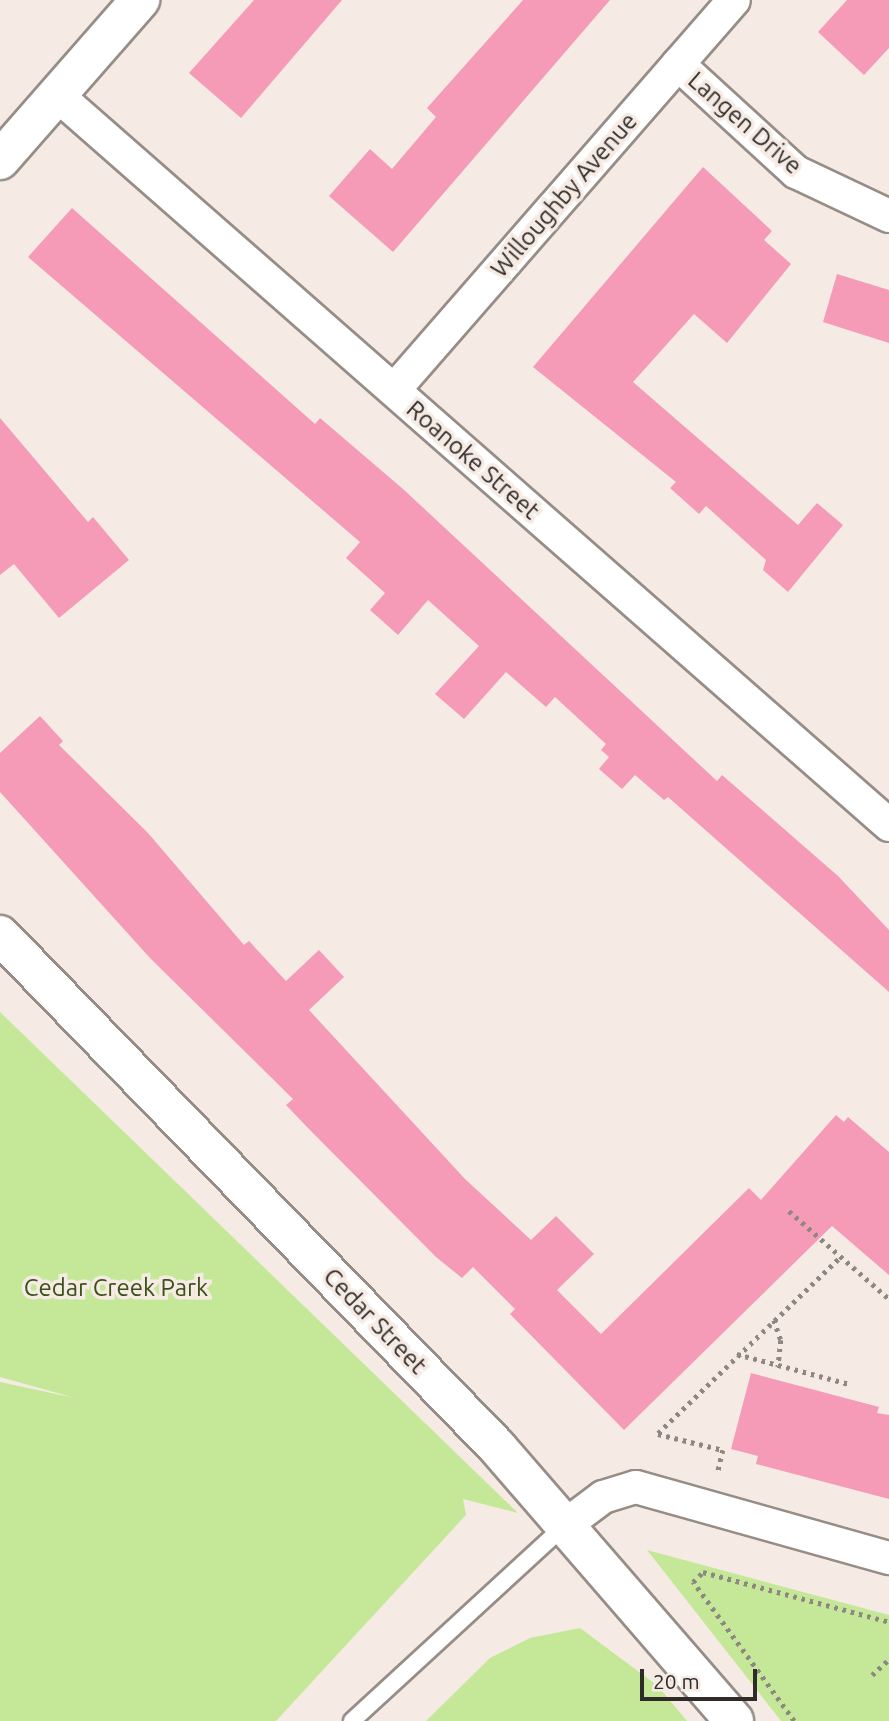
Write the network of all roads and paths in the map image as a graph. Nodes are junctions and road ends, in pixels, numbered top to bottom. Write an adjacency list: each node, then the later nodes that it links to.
1 (140, 0): 4 (street)
2 (734, 0): 3 (street, Willoughby Avenue)
3 (678, 64): 6 (street, Langen Drive); 7 (street, Willoughby Avenue)
4 (57, 95): 5 (street); 7 (street, Roanoke Street)
5 (0, 160)
6 (889, 216)
7 (394, 390): 8 (street, Roanoke Street)
8 (889, 825)
9 (0, 935): 18 (street, Cedar Street)
10 (789, 1212): 11 (path)
11 (839, 1258): 12 (path); 13 (path)
12 (889, 1299)
13 (774, 1320): 14 (path); 15 (path)
14 (737, 1354): 15 (path); 17 (path)
15 (778, 1367): 16 (path)
16 (849, 1384)
17 (658, 1434)
18 (563, 1527): 19 (street); 23 (lane); 24 (street, Cedar Street)
19 (889, 1558)
20 (889, 1622): 25 (path)
21 (889, 1659): 22 (path)
22 (872, 1675)
23 (352, 1721)
24 (734, 1721)
25 (794, 1721)

